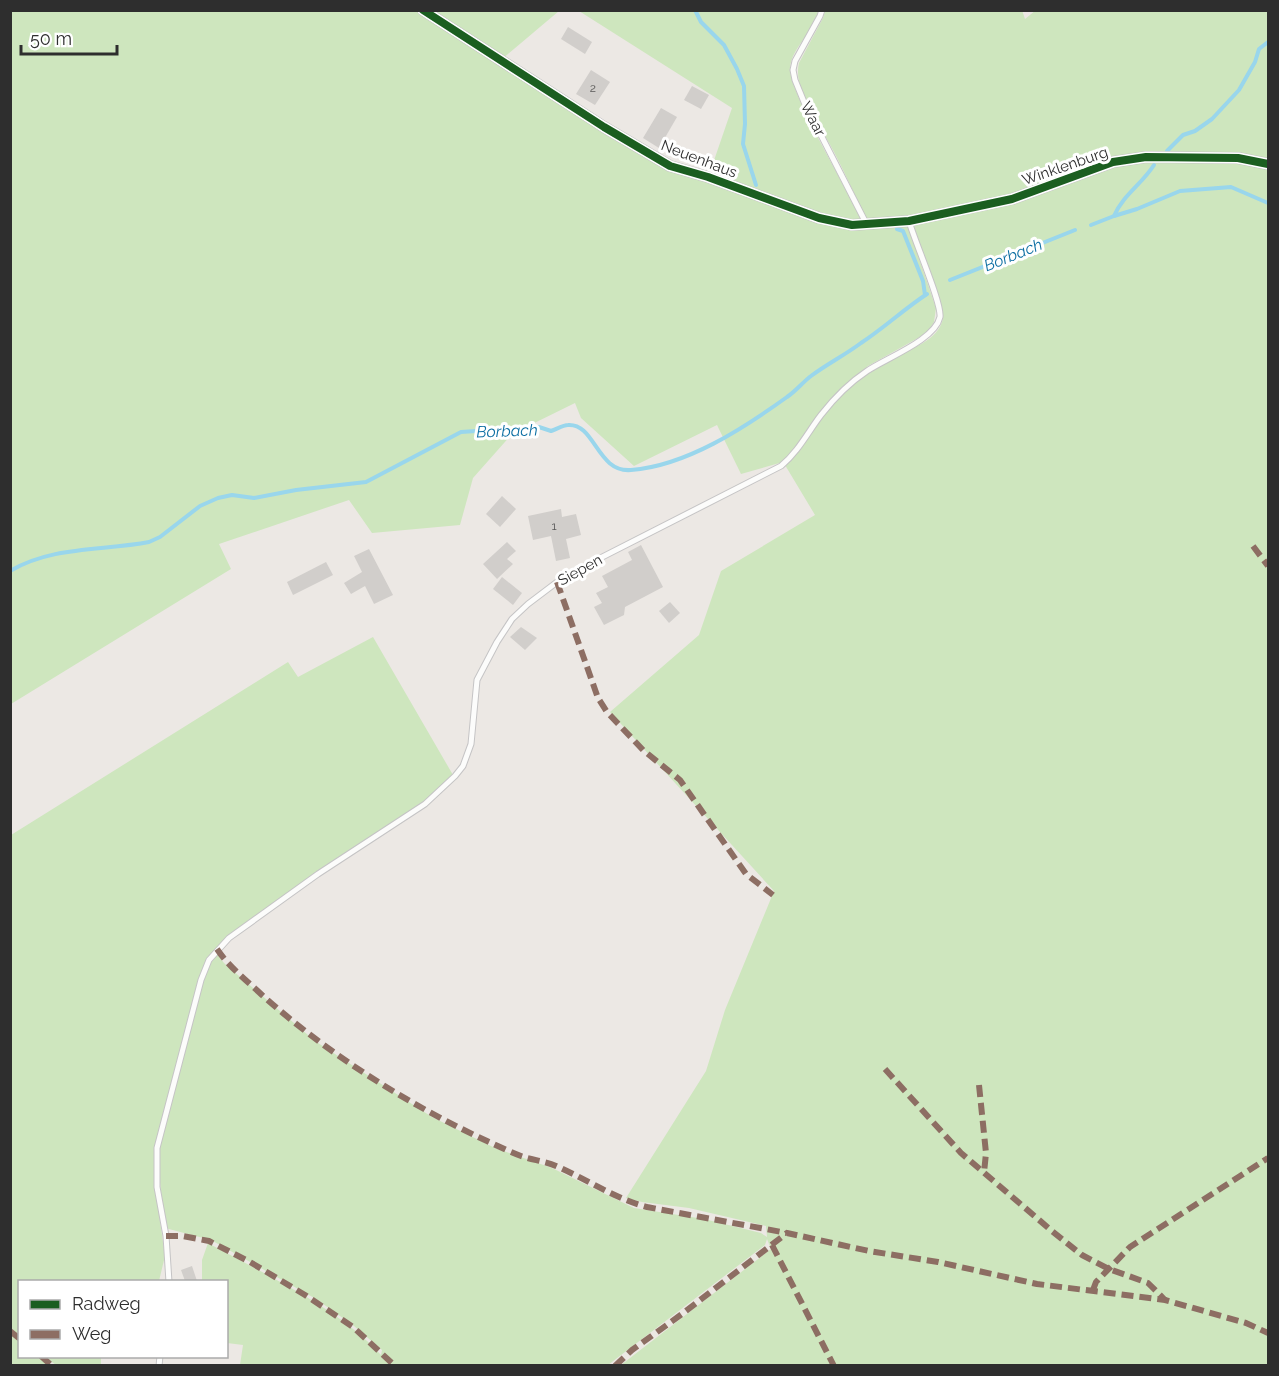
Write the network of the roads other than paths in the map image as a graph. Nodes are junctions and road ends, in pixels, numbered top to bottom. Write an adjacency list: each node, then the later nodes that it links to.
1 (423, 10): 5 (street, Neuenhaus)
2 (822, 10): 5 (lane, Waar)
3 (1269, 164): 4 (street, Winklenburg)
4 (909, 221): 5 (street, Neuenhaus); 6 (lane, Siepen)
5 (867, 225)
6 (169, 1280)

